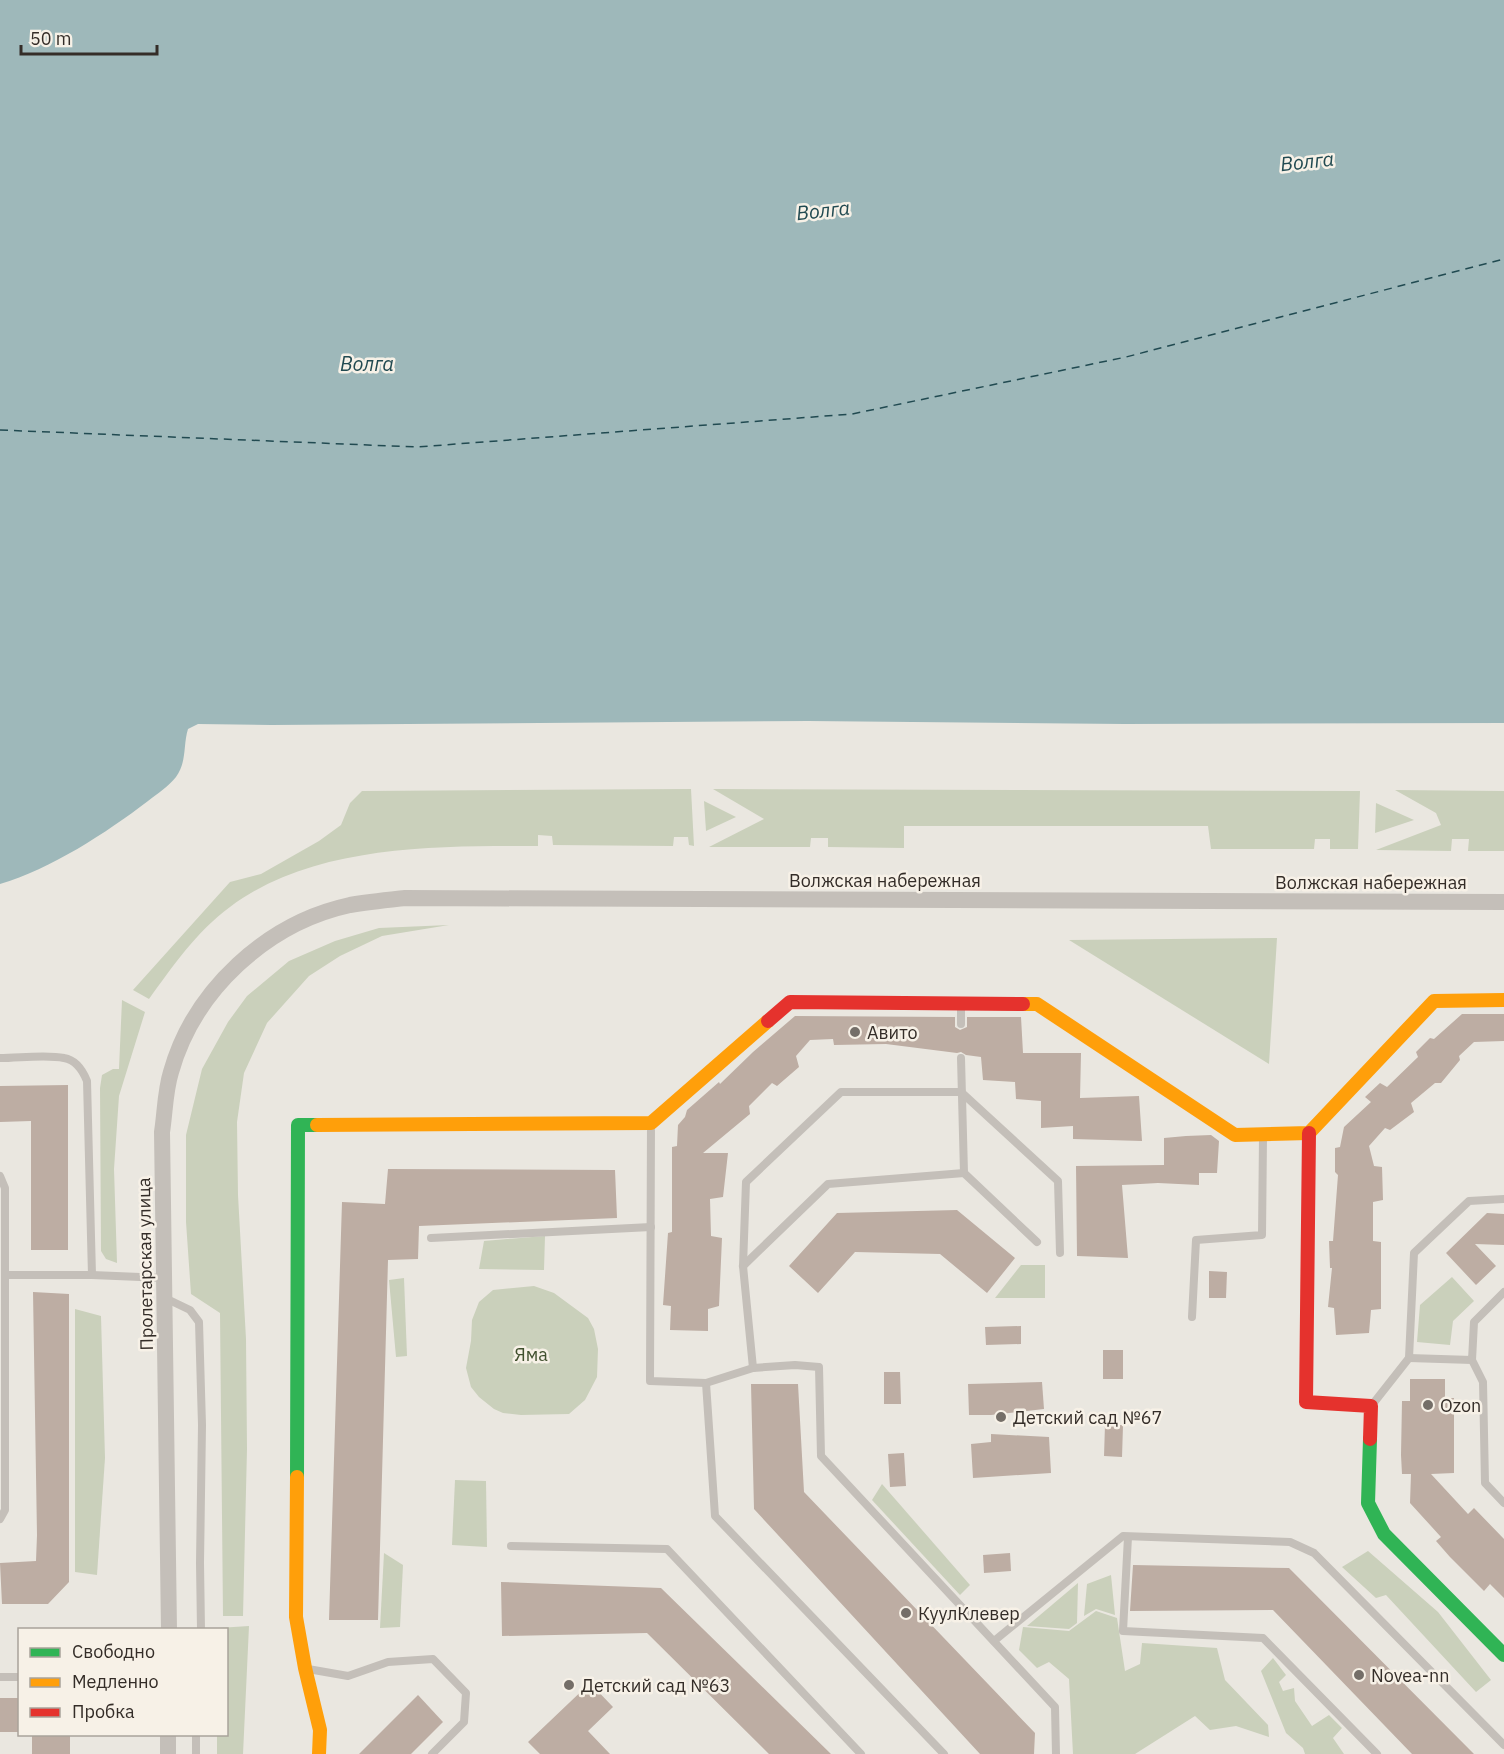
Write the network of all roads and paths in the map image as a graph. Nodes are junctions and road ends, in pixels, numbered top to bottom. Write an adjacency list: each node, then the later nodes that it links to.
1 (1504, 902): 2 (street, Волжская набережная)
2 (273, 937): 22 (street, Пролетарская улица)
3 (1504, 1000): 10 (street)
4 (961, 1002): 5 (lane); 9 (street); 11 (street)
5 (961, 1024)
6 (0, 1058): 21 (lane)
7 (961, 1058): 8 (lane)
8 (961, 1092): 12 (lane); 18 (lane); 19 (lane)
9 (651, 1123): 15 (lane); 39 (street)
10 (1309, 1133): 11 (street); 30 (street)
11 (1263, 1134): 25 (lane)
12 (964, 1173): 17 (lane); 19 (lane)
13 (0, 1176): 20 (lane)
14 (1504, 1199): 26 (lane)
15 (651, 1227): 16 (lane); 29 (lane)
16 (431, 1238)
17 (1037, 1242)
18 (1060, 1253)
19 (742, 1266): 28 (lane)
20 (5, 1275): 21 (lane); 32 (lane)
21 (92, 1275): 22 (lane)
22 (165, 1278): 24 (street, Пролетарская улица)
23 (1504, 1292): 27 (lane)
24 (165, 1298): 35 (street, Пролетарская улица); 36 (lane)
25 (1192, 1317)
26 (1409, 1358): 27 (lane); 30 (lane)
27 (1473, 1360): 31 (lane)
28 (753, 1368): 29 (lane); 37 (lane)
29 (706, 1383): 50 (lane)
30 (1371, 1406): 38 (street)
31 (1504, 1503)
32 (0, 1519)
33 (1128, 1537): 37 (lane); 44 (lane); 52 (lane)
34 (511, 1546): 49 (lane)
35 (169, 1628)
36 (201, 1628)
37 (994, 1641): 51 (lane)
38 (1504, 1655)
39 (305, 1668): 47 (street); 48 (lane)
40 (0, 1677): 41 (lane)
41 (18, 1677)
42 (168, 1736): 45 (street)
43 (196, 1736): 46 (lane)
44 (1504, 1745)
45 (168, 1754)
46 (196, 1754)
47 (319, 1754)
48 (432, 1754)
49 (861, 1754)
50 (944, 1754)
51 (1056, 1754)
52 (1377, 1754)

